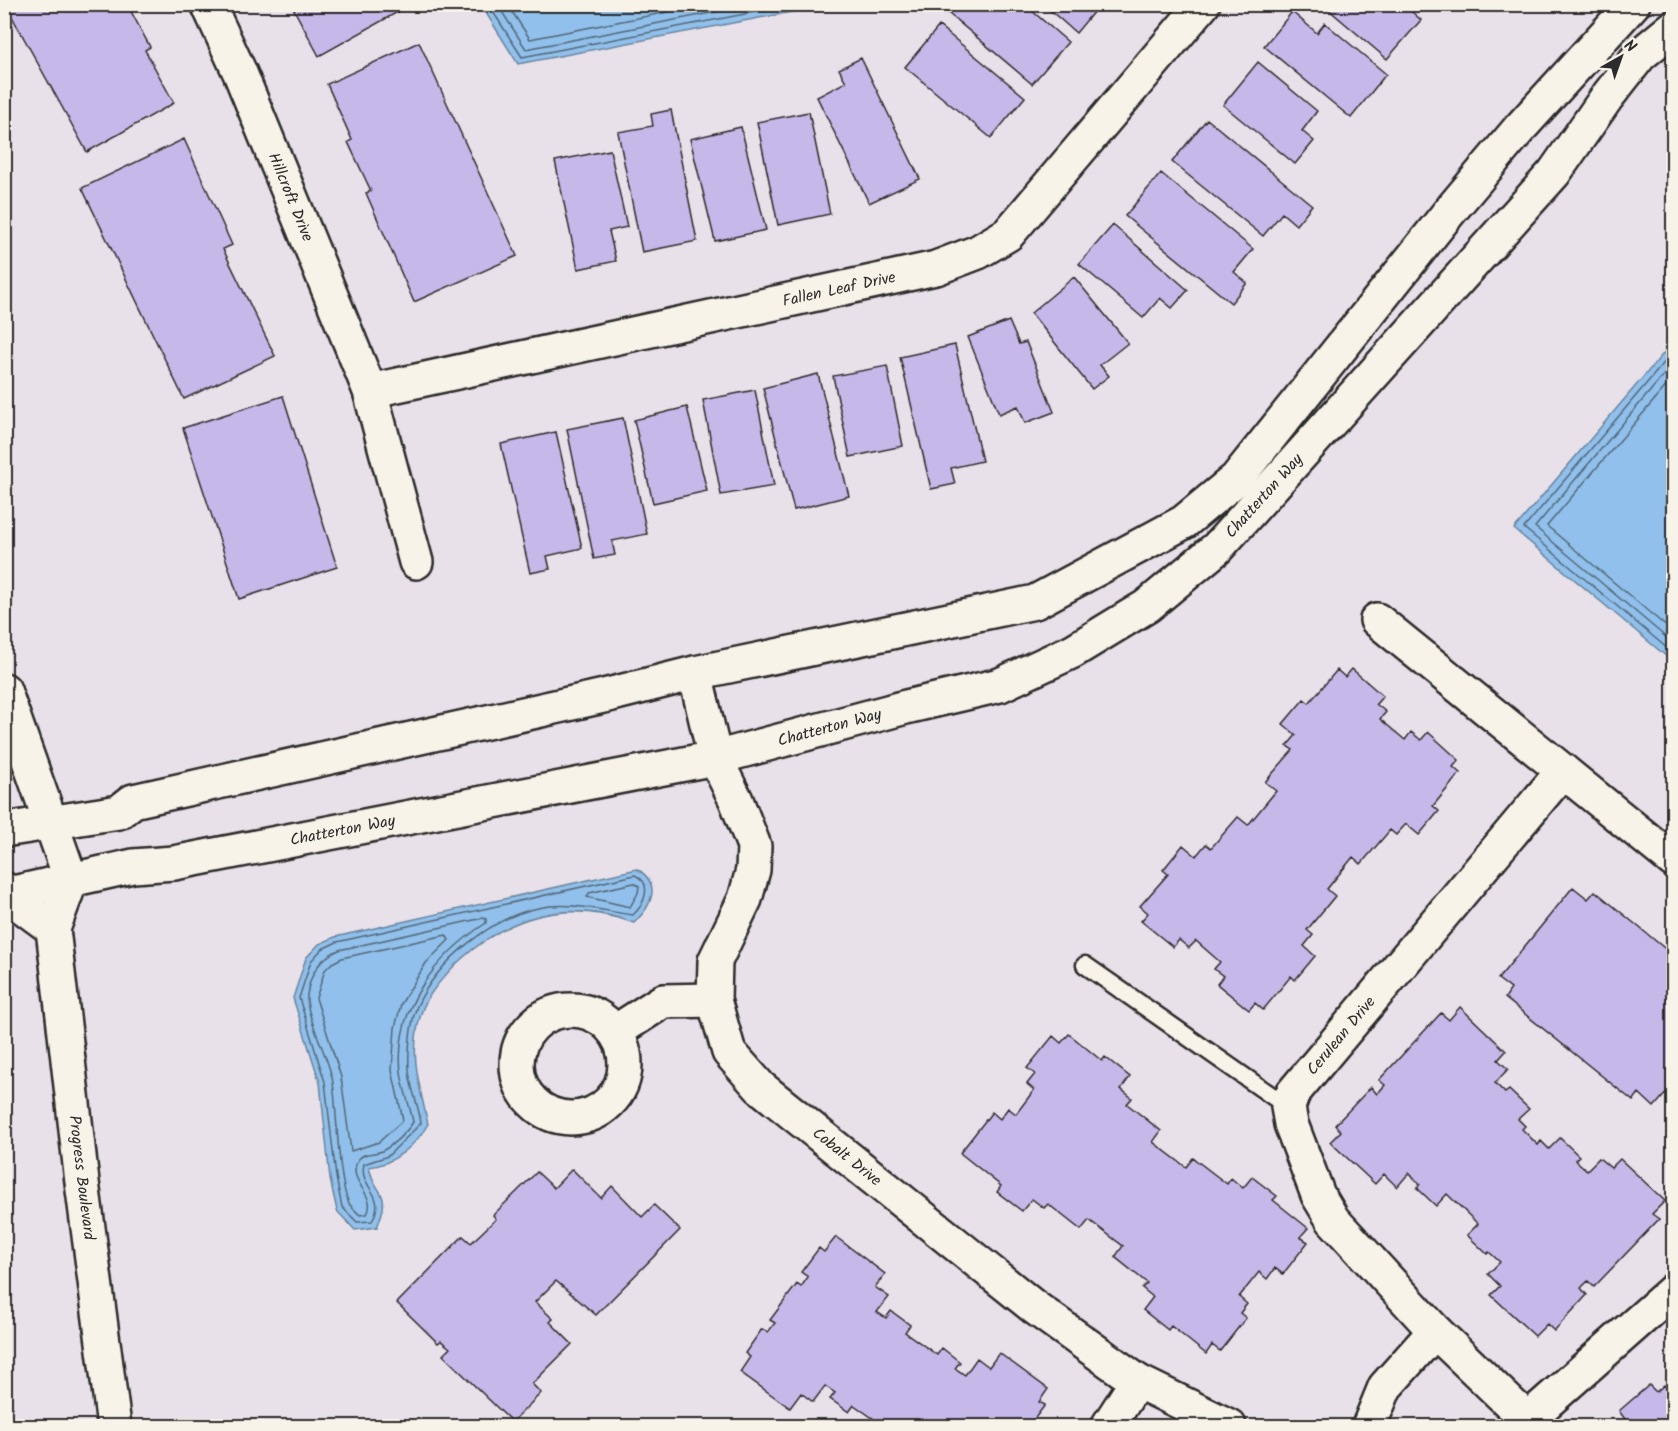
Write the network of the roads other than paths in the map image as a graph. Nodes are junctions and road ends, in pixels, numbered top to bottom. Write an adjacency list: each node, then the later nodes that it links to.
1 (208, 4): 5 (street, Hillcroft Drive)
2 (1203, 4): 5 (street, Fallen Leaf Drive)
3 (1632, 4): 8 (street, Chatterton Way)
4 (1674, 27): 10 (street, Chatterton Way)
5 (370, 391): 6 (street, Hillcroft Drive)
6 (416, 562)
7 (1377, 620): 11 (street)
8 (695, 673): 10 (street); 12 (street, Chatterton Way)
9 (4, 690): 12 (street)
10 (714, 758): 15 (street, Chatterton Way); 19 (street, Cobalt Drive)
11 (1563, 771): 14 (street); 21 (street, Cerulean Drive)
12 (50, 824): 13 (street, Chatterton Way); 15 (street)
13 (4, 830)
14 (1674, 861)
15 (71, 880): 16 (street, Chatterton Way); 17 (street, Progress Boulevard)
16 (5, 893): 17 (street)
17 (53, 929): 26 (street, Progress Boulevard)
18 (1085, 965): 21 (lane)
19 (714, 1000): 20 (street); 24 (street, Cobalt Drive)
20 (615, 1032)
21 (1288, 1107): 23 (street)
22 (1674, 1290): 25 (street)
23 (1435, 1330): 25 (street); 29 (street)
24 (1137, 1381): 27 (street); 28 (street, Cobalt Drive)
25 (1531, 1423)
26 (114, 1426)
27 (1108, 1426)
28 (1230, 1426)
29 (1369, 1426)

